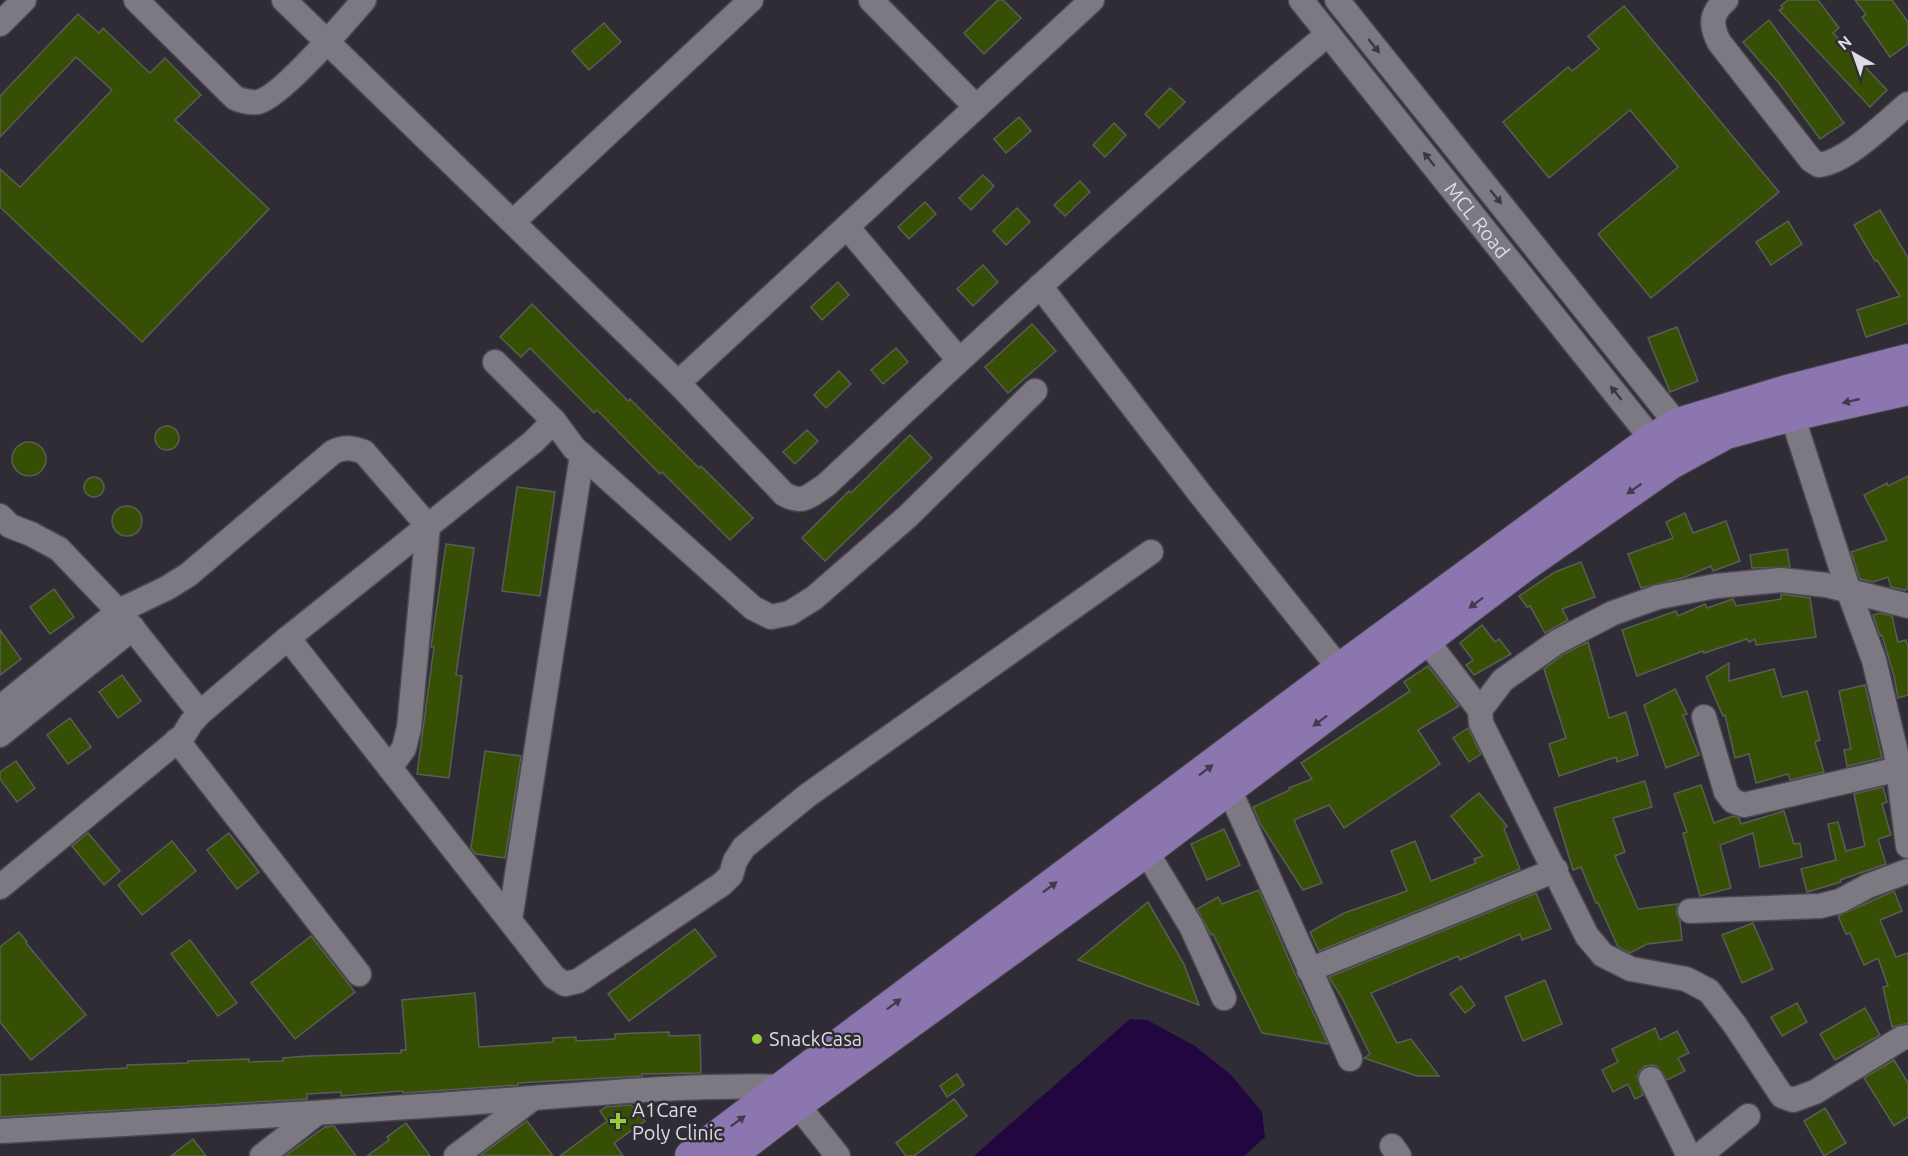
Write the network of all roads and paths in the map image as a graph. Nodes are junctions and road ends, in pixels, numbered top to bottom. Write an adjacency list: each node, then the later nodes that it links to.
1 (24, 0): 11 (street)
2 (136, 0): 13 (street)
3 (284, 0): 13 (street)
4 (364, 0): 13 (street)
5 (751, 0): 16 (street)
6 (871, 0): 15 (street)
7 (1092, 0): 15 (street)
8 (1301, 0): 12 (street, MCL Road)
9 (1337, 0): 27 (street, MCL Road, one-way to 27)
10 (1726, 0): 14 (street)
11 (0, 24)
12 (1328, 34): 18 (street); 27 (street, MCL Road, one-way to 12)
13 (326, 42): 16 (street)
14 (1908, 104)
15 (976, 107): 17 (street)
16 (513, 222): 22 (street)
17 (847, 227): 19 (street); 22 (street)
18 (1040, 286): 19 (street); 37 (street)
19 (959, 360): 22 (street)
20 (1908, 360): 27 (main road)
21 (495, 362): 26 (street)
22 (678, 383)
23 (1908, 388): 25 (main road, one-way to 25)
24 (1035, 391): 28 (street)
25 (1792, 415): 27 (main road); 32 (street)
26 (554, 422): 28 (street); 29 (street)
27 (1674, 443): 36 (main road, one-way to 36); 37 (main road)
28 (582, 455): 54 (street)
29 (428, 526): 34 (street); 35 (street); 43 (street)
30 (3, 528): 34 (street)
31 (1151, 552): 54 (street)
32 (1849, 592): 33 (street); 39 (street); 44 (street)
33 (1908, 606)
34 (126, 619): 38 (street); 41 (street); 42 (street)
35 (288, 638): 41 (street); 43 (street)
36 (1427, 641): 39 (street); 45 (main road, one-way to 45)
37 (1340, 669): 61 (main road, one-way to 37)
38 (0, 708)
39 (1480, 710): 50 (street)
40 (1704, 717): 44 (street)
41 (189, 726): 49 (street); 52 (street); 56 (street)
42 (0, 735)
43 (390, 768): 54 (street)
44 (1899, 769): 46 (street)
45 (1229, 789): 48 (main road); 55 (street)
46 (1906, 819): 47 (street)
47 (1908, 846)
48 (1146, 851): 57 (street); 61 (main road)
49 (0, 870)
50 (1556, 870): 55 (street); 58 (street)
51 (1908, 871): 53 (street)
52 (0, 887)
53 (1690, 911)
54 (510, 920)
55 (1309, 970): 59 (street)
56 (359, 974)
57 (1224, 998)
58 (1908, 1036)
59 (1350, 1059)
60 (1651, 1079): 71 (street)
61 (790, 1096): 62 (street); 68 (main road, one-way to 61); 69 (main road); 70 (street)
62 (532, 1099): 63 (street); 67 (street)
63 (317, 1113): 65 (street); 66 (street)
64 (1748, 1116): 72 (street)
65 (0, 1131)
66 (262, 1156)
67 (456, 1156)
68 (691, 1156)
69 (729, 1156)
70 (838, 1156)
71 (1689, 1156)
72 (1699, 1156)

